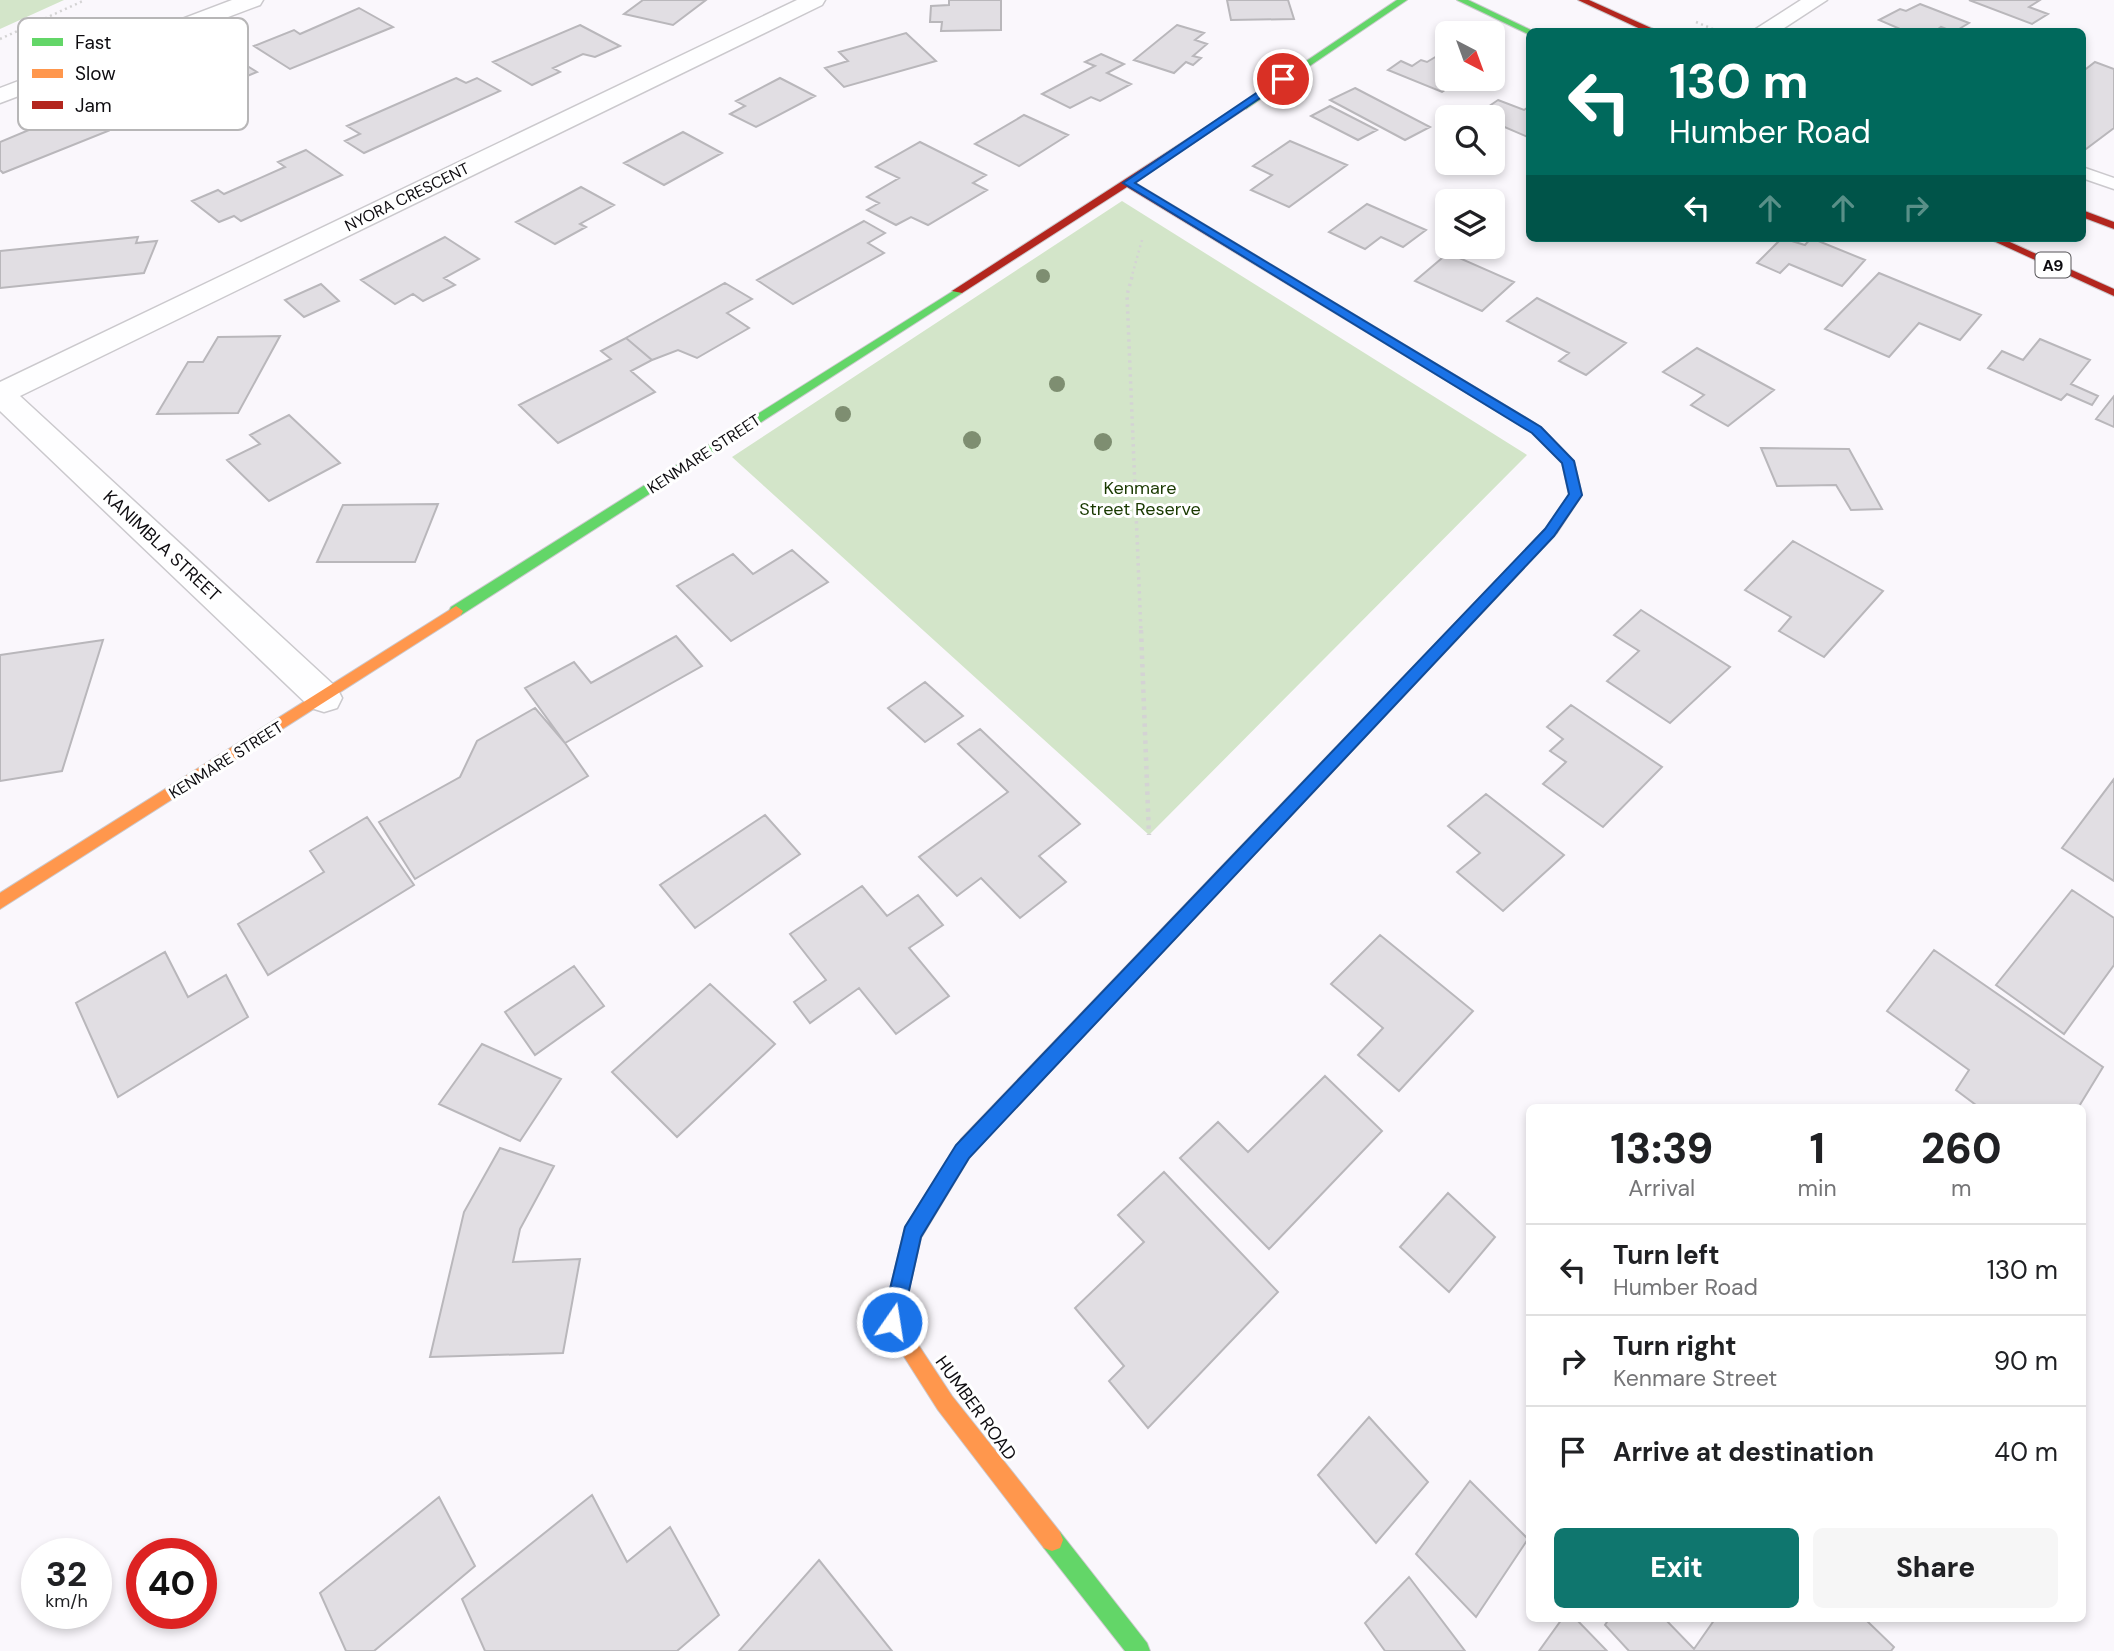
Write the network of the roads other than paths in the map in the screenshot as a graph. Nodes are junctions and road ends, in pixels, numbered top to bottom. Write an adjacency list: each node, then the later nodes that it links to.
1 (252, 0): 7 (street)
2 (814, 0): 20 (street, NYORA CRESCENT)
3 (1404, 0): 14 (main road, KENMARE STREET)
4 (1461, 0): 10 (main road)
5 (1582, 0): 8 (main road)
6 (1816, 0): 9 (street)
7 (205, 18)
8 (1647, 28)
9 (1769, 28)
10 (1526, 30)
11 (18, 89): 12 (street)
12 (0, 96)
13 (2086, 174): 15 (lane)
14 (1128, 183): 21 (main road, KENMARE STREET); 23 (main road, HUMBER ROAD)
15 (2114, 184)
16 (2086, 215): 17 (main road)
17 (2114, 226)
18 (2001, 242): 19 (main road, A9)
19 (2114, 293)
20 (0, 394): 21 (street, KANIMBLA STREET)
21 (324, 698): 22 (main road, KENMARE STREET)
22 (0, 902)
23 (1139, 1651)

